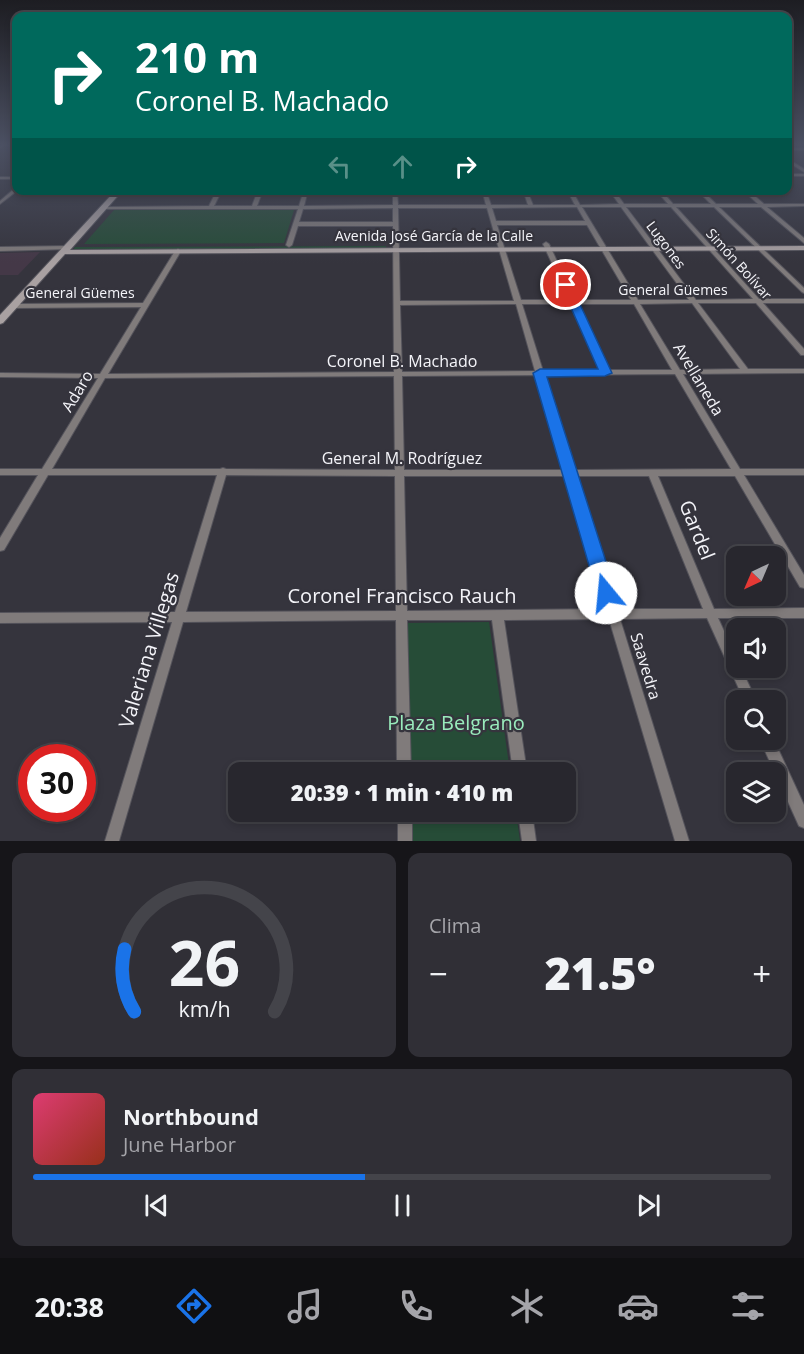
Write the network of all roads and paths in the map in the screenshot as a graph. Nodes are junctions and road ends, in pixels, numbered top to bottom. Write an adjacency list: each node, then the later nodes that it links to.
1 (12, 193): 14 (street)
2 (116, 195): 25 (main road)
3 (217, 195): 26 (street)
4 (259, 195): 27 (street)
5 (305, 195): 22 (street)
6 (395, 195): 23 (street)
7 (485, 195): 24 (street, Saavedra)
8 (527, 195): 17 (street)
9 (572, 195): 18 (street, Avellaneda)
10 (614, 195): 19 (street, Lugones)
11 (662, 195): 20 (street, Simón Bolívar)
12 (704, 195): 21 (street)
13 (751, 195): 15 (street)
14 (0, 203)
15 (762, 205): 16 (street); 21 (street); 32 (street)
16 (804, 205)
17 (531, 206): 18 (street); 24 (street)
18 (578, 206): 19 (street); 28 (street, Avellaneda)
19 (622, 206): 20 (street); 38 (street, Lugones)
20 (671, 206): 21 (street); 39 (street, Simón Bolívar)
21 (715, 206): 34 (street)
22 (302, 207): 23 (street); 27 (street); 29 (street)
23 (396, 207): 24 (street); 30 (street)
24 (489, 207): 31 (street, Saavedra)
25 (106, 208): 26 (street); 43 (main road)
26 (210, 208): 27 (street)
27 (254, 208)
28 (589, 223): 31 (street); 37 (street, Avellaneda)
29 (296, 224): 30 (street); 33 (street)
30 (396, 224): 40 (street)
31 (494, 224): 35 (street, Saavedra)
32 (804, 242): 34 (main road, Avenida José García de la Calle)
33 (289, 245): 40 (main road, Avenida José García de la Calle); 43 (main road, Avenida José García de la Calle)
34 (758, 246): 39 (main road, Avenida José García de la Calle); 41 (main road, Avenida José García de la Calle); 45 (street)
35 (500, 247): 36 (main road, Avenida José García de la Calle); 40 (main road, Avenida José García de la Calle); 52 (street, Saavedra)
36 (548, 247): 37 (main road, Avenida José García de la Calle); 48 (street)
37 (601, 247): 38 (main road, Avenida José García de la Calle); 49 (street, Avellaneda)
38 (652, 247): 39 (main road, Avenida José García de la Calle); 50 (street, Lugones)
39 (707, 247): 46 (street, Simón Bolívar)
40 (396, 248): 44 (main road, Avenida José García de la Calle); 51 (street)
41 (804, 248)
42 (0, 249): 43 (street, Avenida José García de la Calle)
43 (67, 249): 44 (main road, Avenida José García de la Calle); 54 (main road)
44 (178, 251): 53 (street, Adaro)
45 (804, 291)
46 (757, 301): 47 (street, General Güemes); 50 (street, General Güemes); 56 (street, Simón Bolívar)
47 (804, 301)
48 (575, 302): 49 (street, General Güemes); 52 (street, General Güemes); 61 (street)
49 (636, 302): 50 (street, General Güemes); 58 (street, Avellaneda)
50 (694, 302): 59 (street, Lugones)
51 (397, 303): 52 (street, General Güemes); 62 (street)
52 (518, 303): 60 (street, Saavedra)
53 (146, 305): 54 (street, General Güemes); 64 (street, Adaro)
54 (15, 306): 55 (main road)
55 (0, 321)
56 (804, 353)
57 (804, 371): 59 (street, Coronel B. Machado)
58 (678, 372): 59 (street, Coronel B. Machado); 61 (street, Coronel B. Machado); 68 (street, Avellaneda)
59 (746, 372)
60 (540, 373): 61 (street, Coronel B. Machado); 62 (street, Coronel B. Machado); 72 (street, Saavedra)
61 (605, 373)
62 (398, 374): 64 (street, Coronel B. Machado); 70 (street)
63 (0, 375): 64 (street, Coronel B. Machado)
64 (103, 376): 67 (street, Adaro)
65 (223, 471): 67 (street, General M. Rodríguez); 70 (street, General M. Rodríguez); 80 (street, Valeriana Villegas)
66 (0, 472): 67 (street, General M. Rodríguez)
67 (46, 472): 73 (street, Adaro)
68 (737, 472): 69 (street, General M. Rodríguez); 71 (street, General M. Rodríguez); 74 (street, Avellaneda)
69 (804, 472)
70 (398, 473): 72 (street, General M. Rodríguez); 78 (street)
71 (652, 473): 72 (street, General M. Rodríguez); 76 (street, Gardel)
72 (570, 474): 75 (street, Saavedra)
73 (0, 547)
74 (804, 584)
75 (613, 613): 76 (street, Coronel Francisco Rauch); 79 (street, Coronel Francisco Rauch); 92 (street, Saavedra)
76 (710, 613): 77 (street, Coronel Francisco Rauch); 82 (street, Gardel)
77 (804, 613)
78 (400, 614): 79 (street, Coronel Francisco Rauch); 80 (street, Coronel Francisco Rauch); 84 (street)
79 (497, 614): 85 (street)
80 (180, 615): 81 (street, Coronel Francisco Rauch); 89 (street, Valeriana Villegas)
81 (0, 618)
82 (745, 690)
83 (772, 750): 86 (street)
84 (404, 762)
85 (519, 762)
86 (804, 821)
87 (405, 822): 90 (street)
88 (526, 822): 91 (street)
89 (112, 841)
90 (405, 841)
91 (529, 841)
92 (682, 841)

